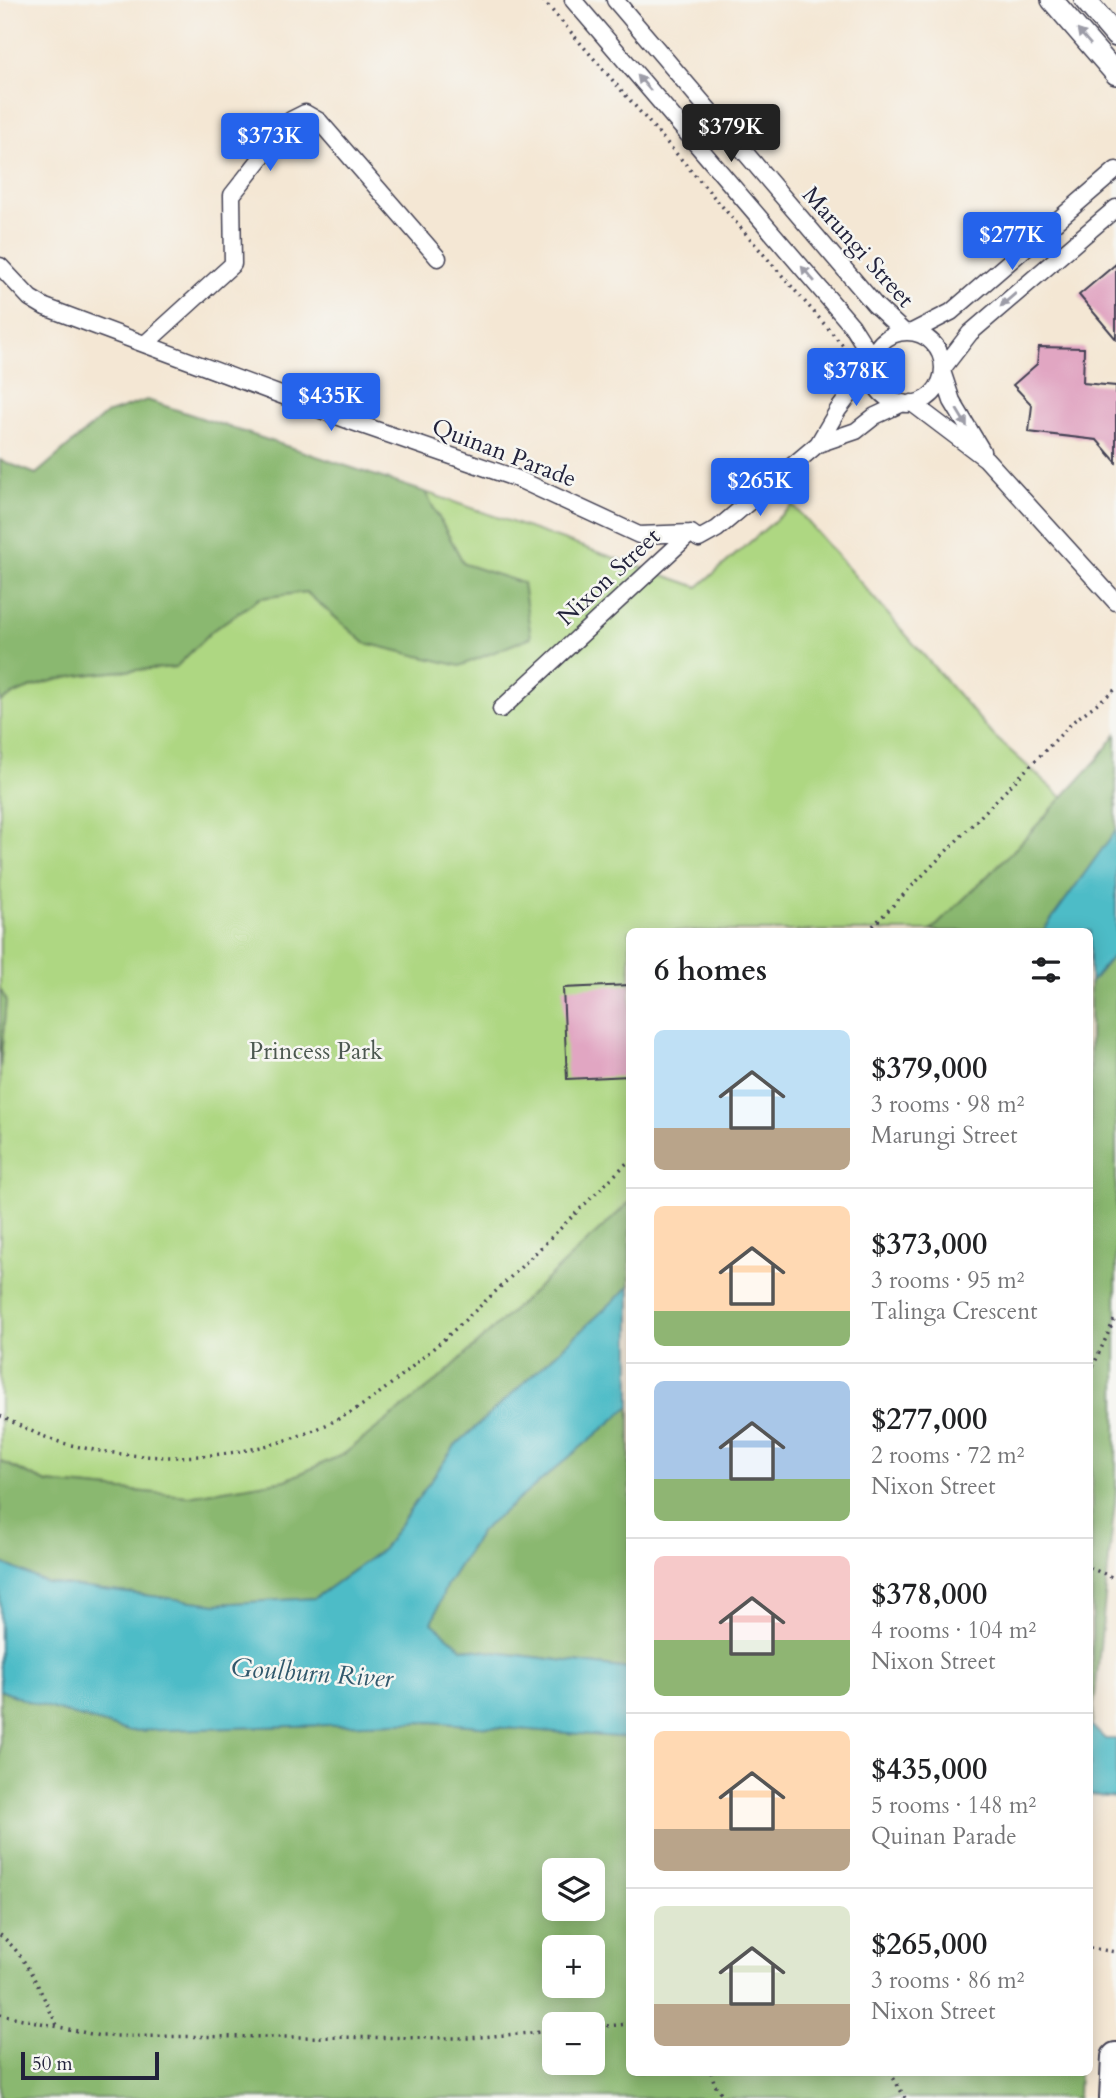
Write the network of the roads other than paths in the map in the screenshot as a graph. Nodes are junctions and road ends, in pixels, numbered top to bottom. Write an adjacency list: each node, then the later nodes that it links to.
1 (573, 0): 8 (street, one-way to 1)
2 (615, 0): 7 (street, Marungi Street)
3 (1052, 0): 6 (street, one-way to 3)
4 (1085, 0): 5 (street)
5 (1116, 36)
6 (1116, 74)
7 (707, 108): 8 (street); 15 (street, Marungi Street)
8 (683, 129): 17 (street, one-way to 8)
9 (1116, 170): 11 (street)
10 (1116, 208): 14 (street)
11 (1023, 250): 14 (street); 15 (street)
12 (438, 258): 16 (street)
13 (0, 266): 16 (street, Quinan Parade)
14 (1041, 272): 18 (street, one-way to 18)
15 (908, 332): 17 (street); 18 (street)
16 (145, 345): 22 (street, Quinan Parade)
17 (872, 363): 19 (street); 20 (street, Nixon Street)
18 (943, 371): 19 (street); 21 (street, one-way to 21)
19 (907, 403): 20 (street, Nixon Street); 21 (street)
20 (818, 444): 22 (street, Nixon Street)
21 (986, 459): 23 (street)
22 (691, 533): 24 (street, Nixon Street)
23 (1116, 602)
24 (501, 709)
25 (1116, 2057): 26 (highway)
26 (1114, 2098)

